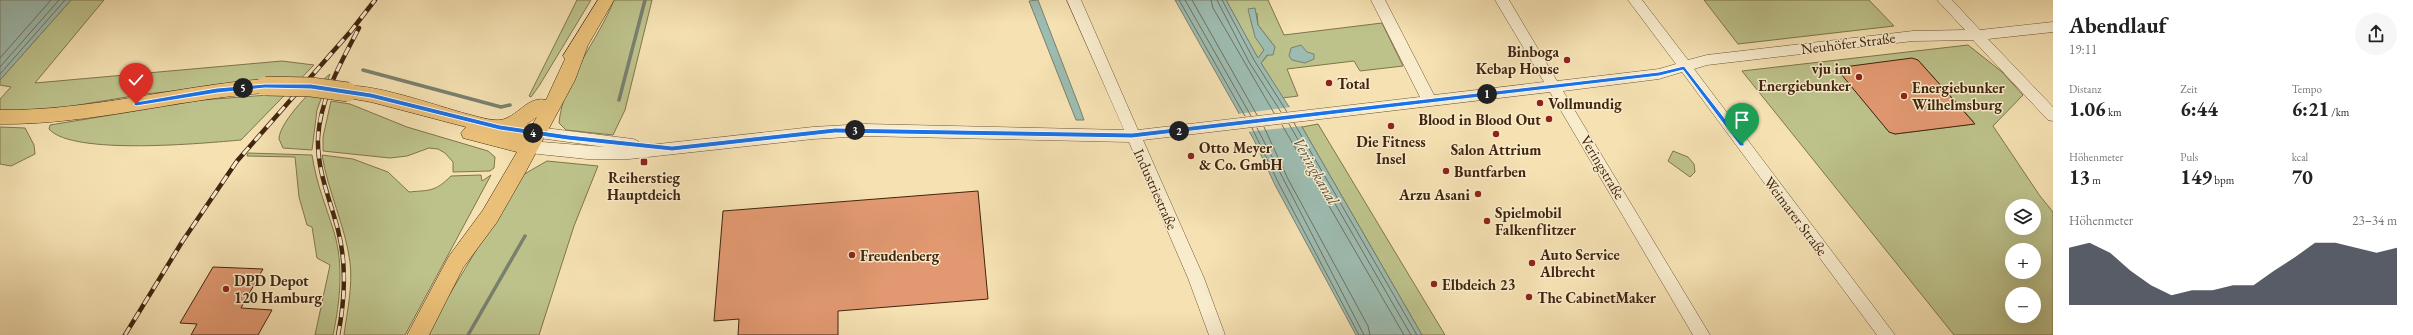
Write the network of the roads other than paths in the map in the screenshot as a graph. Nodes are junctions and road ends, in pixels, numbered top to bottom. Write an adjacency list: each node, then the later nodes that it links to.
1 (606, 0): 9 (main road)
2 (1074, 0): 18 (street, Industriestraße)
3 (1378, 0): 13 (street)
4 (1502, 0): 11 (street, Veringstraße)
5 (1635, 0): 10 (street, Weimarer Straße)
6 (1944, 0): 8 (street)
7 (2053, 27): 8 (street, Neuhöfer Straße)
8 (1976, 35): 10 (street, Neuhöfer Straße); 15 (street)
9 (579, 45): 14 (main road); 19 (main road)
10 (1684, 68): 11 (street, Neuhöfer Straße); 23 (street, Weimarer Straße)
11 (1554, 86): 13 (street, Neuhöfer Straße); 22 (street, Veringstraße)
12 (348, 92): 16 (main road, Neuhöfer Straße, bridge); 17 (main road, Neuhöfer Straße); 19 (main road, Neuhöfer Straße)
13 (1429, 100): 18 (street, Neuhöfer Straße)
14 (540, 105): 17 (main road); 19 (main road)
15 (2053, 116)
16 (0, 117)
17 (500, 127): 19 (main road, Neuhöfer Straße)
18 (1132, 136): 19 (street, Neuhöfer Straße); 21 (street, Industriestraße)
19 (527, 139): 20 (main road)
20 (418, 335)
21 (1217, 335)
22 (1702, 335)
23 (1887, 335)

